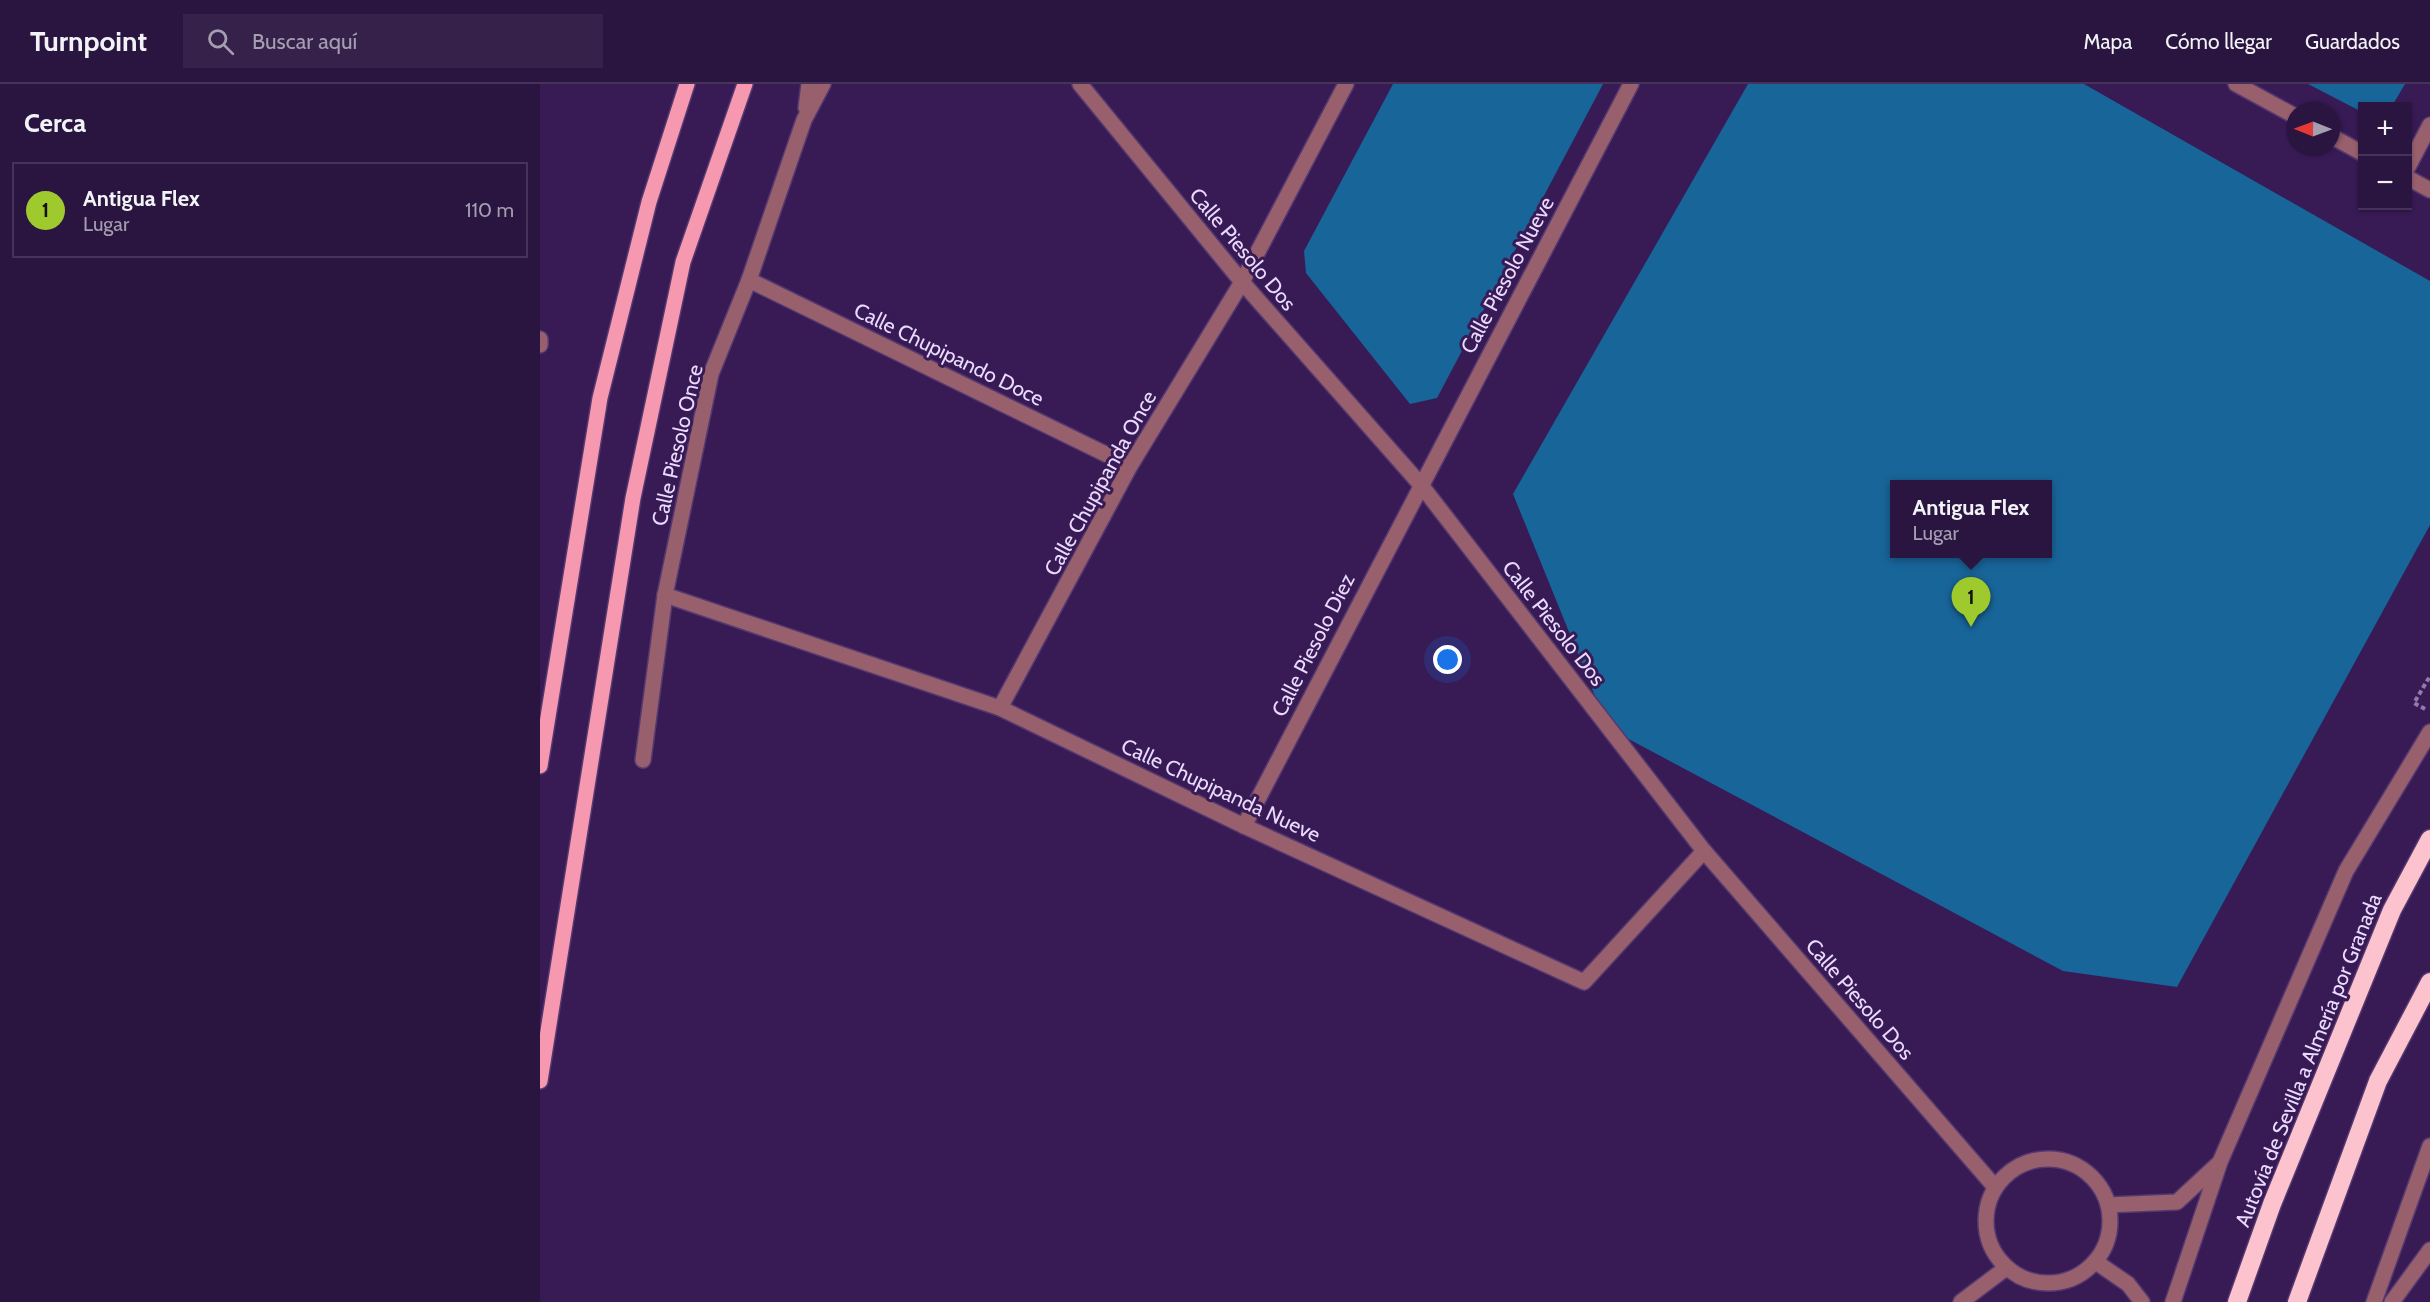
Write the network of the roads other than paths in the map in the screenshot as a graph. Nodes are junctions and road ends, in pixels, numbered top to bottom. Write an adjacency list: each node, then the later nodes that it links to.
1 (687, 84): 27 (main road)
2 (745, 84): 32 (main road)
3 (809, 84): 10 (street)
4 (824, 84): 10 (street, Calle Piesolo Once)
5 (1080, 84): 18 (street, Calle Piesolo Dos)
6 (1346, 84): 18 (street)
7 (1631, 84): 22 (street, Calle Piesolo Nueve)
8 (2236, 84): 9 (street)
9 (2286, 111)
10 (804, 120): 17 (street, Calle Piesolo Once)
11 (2430, 124): 14 (street)
12 (2340, 141): 13 (street)
13 (2358, 151)
14 (2412, 159)
15 (2412, 180): 16 (street)
16 (2430, 190)
17 (749, 280): 21 (street, Calle Chupipando Doce); 23 (street, Calle Piesolo Once)
18 (1242, 282): 21 (street, Calle Chupipanda Once); 22 (street, Calle Piesolo Dos)
19 (540, 339): 20 (street)
20 (540, 345)
21 (1130, 466): 24 (street, Calle Chupipanda Once)
22 (1421, 485): 28 (street, Calle Piesolo Diez); 30 (street, Calle Piesolo Dos)
23 (665, 595): 24 (street, Calle Chupipanda Nueve); 26 (street, Calle Piesolo Once)
24 (1000, 708): 28 (street, Calle Chupipanda Nueve)
25 (2430, 732): 34 (street)
26 (643, 760)
27 (540, 766)
28 (1244, 825): 30 (street, Calle Chupipanda Nueve)
29 (2430, 839): 43 (highway, Autovía de Sevilla a Almería por Granada)
30 (1704, 851): 35 (street, Calle Piesolo Dos)
31 (2430, 982): 44 (highway)
32 (540, 1081)
33 (2430, 1146): 45 (street)
34 (2220, 1162): 36 (street); 42 (street)
35 (1995, 1187): 36 (street); 39 (street)
36 (2108, 1205): 38 (street)
37 (2430, 1250): 46 (street)
38 (2096, 1262): 39 (street); 41 (street)
39 (2006, 1268): 40 (street)
40 (1961, 1302)
41 (2142, 1302)
42 (2173, 1302)
43 (2237, 1302)
44 (2297, 1302)
45 (2374, 1302)
46 (2392, 1302)

